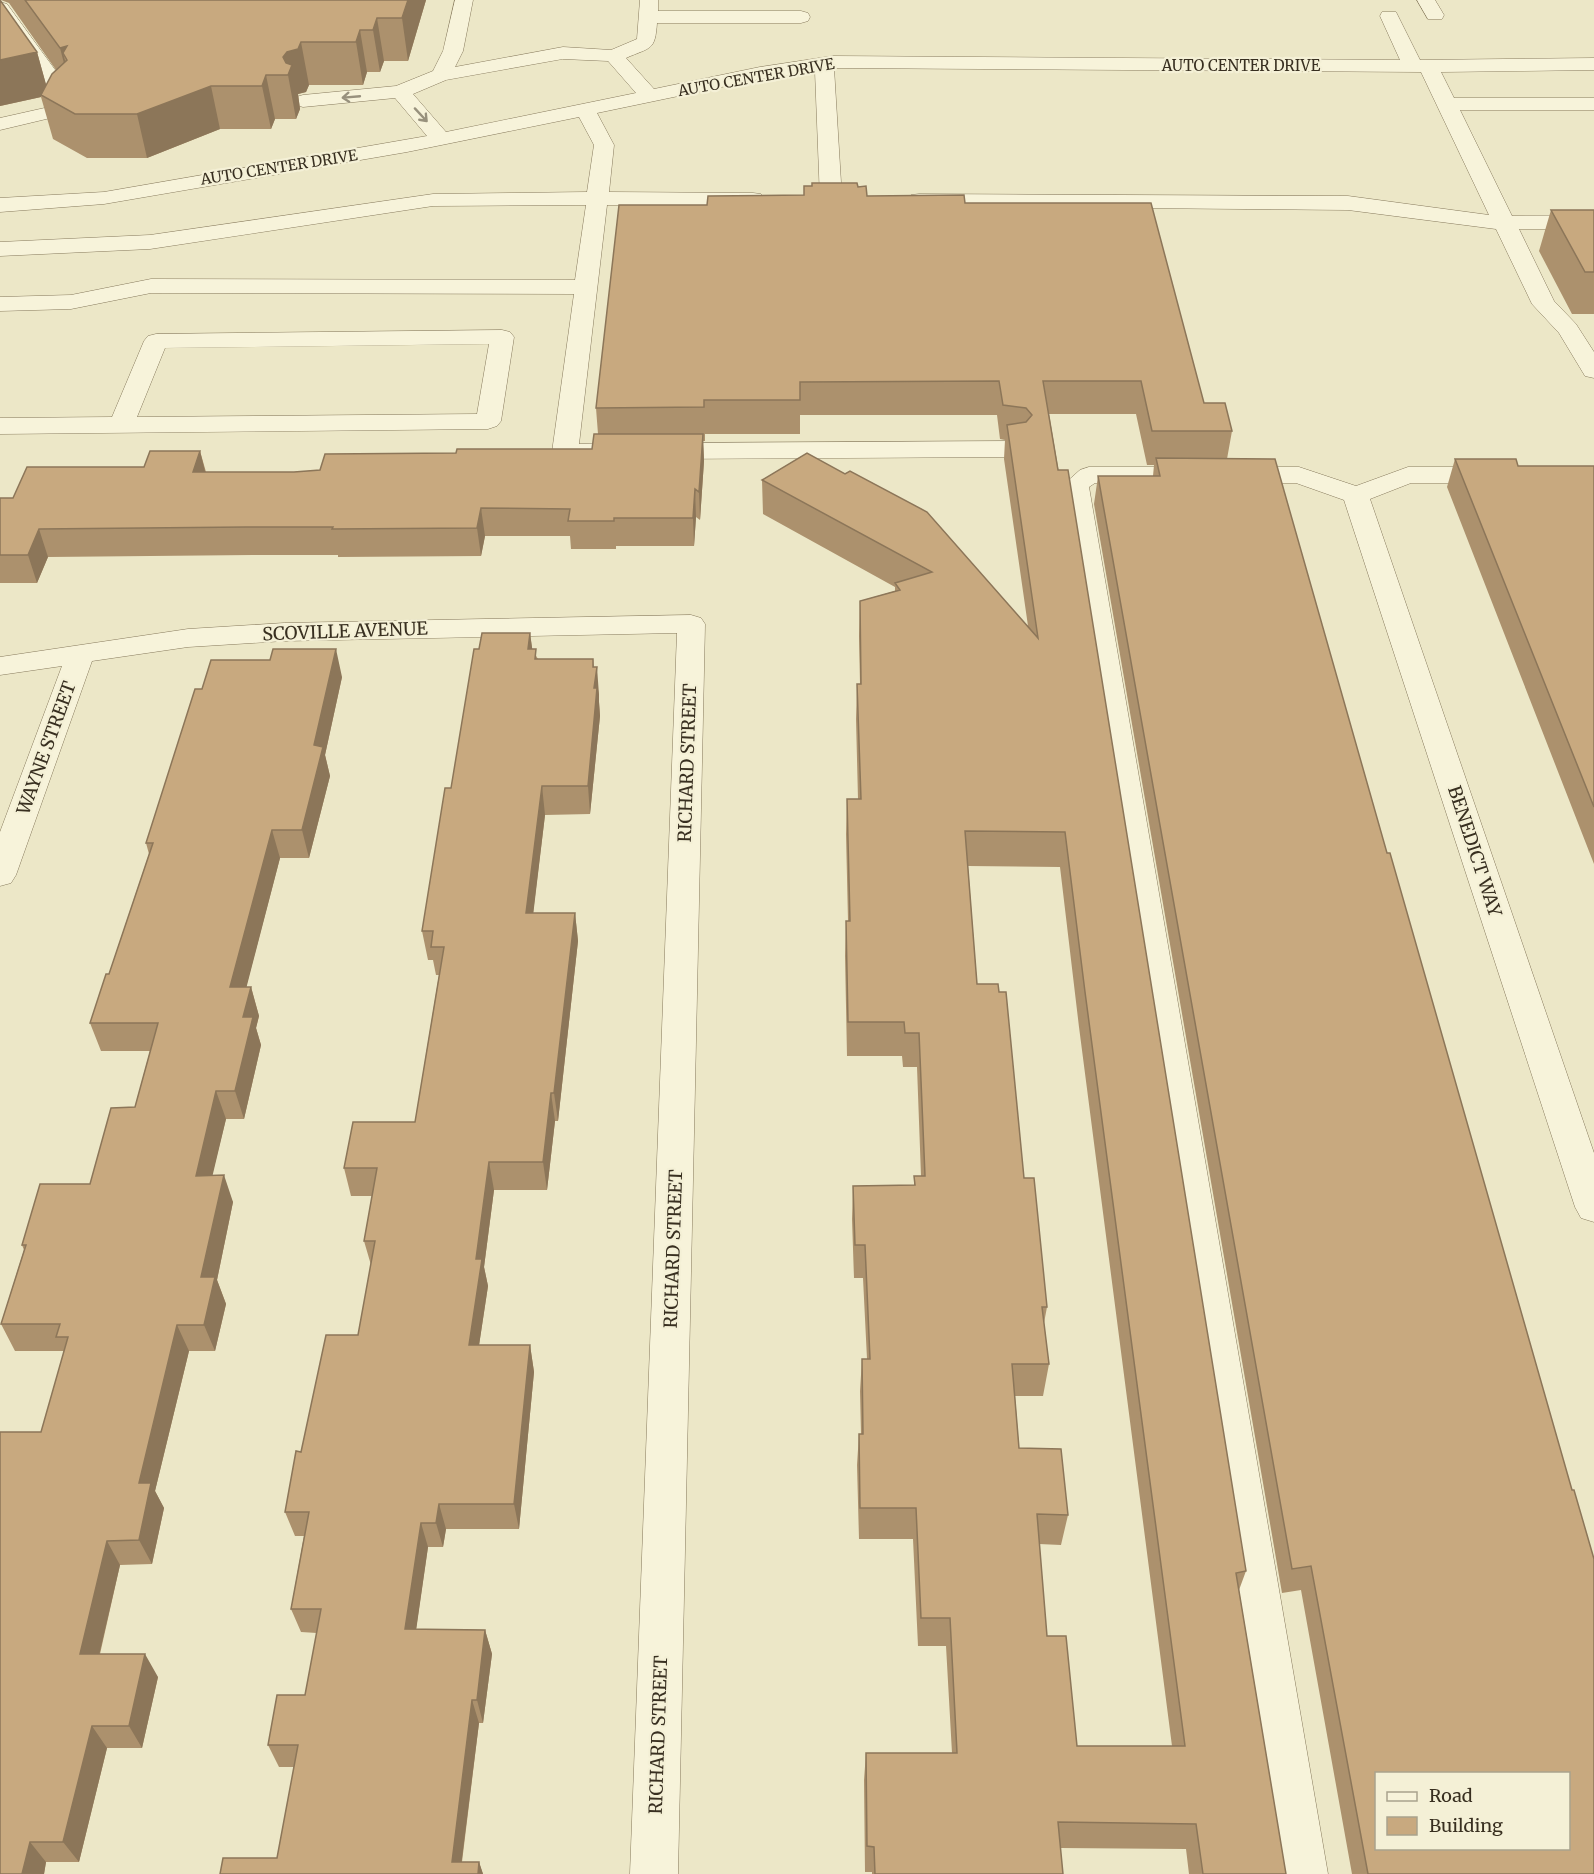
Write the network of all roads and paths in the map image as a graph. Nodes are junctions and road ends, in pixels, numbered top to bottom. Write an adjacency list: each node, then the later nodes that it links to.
1 (464, 0): 6 (street)
2 (0, 8): 19 (street)
3 (648, 9): 5 (street); 7 (street)
4 (1389, 16): 11 (street)
5 (801, 17)
6 (453, 51): 8 (street); 12 (street)
7 (614, 56): 8 (street); 14 (street)
8 (523, 60): 12 (street)
9 (824, 64): 11 (street, AUTO CENTER DRIVE); 14 (street, AUTO CENTER DRIVE); 24 (street)
10 (1594, 64): 11 (street, AUTO CENTER DRIVE)
11 (1421, 66): 16 (street)
12 (441, 75): 13 (street)
13 (400, 93): 15 (street, one-way to 15); 20 (street, one-way to 20)
14 (650, 96): 18 (street, AUTO CENTER DRIVE)
15 (303, 101)
16 (1447, 104): 17 (street); 29 (street)
17 (1594, 104)
18 (585, 109): 20 (street, AUTO CENTER DRIVE); 21 (street)
19 (0, 124)
20 (441, 139): 27 (street, AUTO CENTER DRIVE)
21 (597, 199): 22 (street); 30 (street); 31 (street)
22 (772, 199)
23 (807, 199): 24 (street)
24 (831, 199): 25 (street)
25 (854, 200)
26 (900, 200): 29 (street)
27 (0, 205)
28 (1594, 222): 29 (street)
29 (1504, 223): 33 (street)
30 (0, 249)
31 (586, 287): 32 (street); 38 (street)
32 (0, 304)
33 (1568, 329): 34 (street); 35 (street)
34 (1594, 329)
35 (1594, 371)
36 (121, 425): 36 (street); 37 (street)
37 (0, 426)
38 (1013, 449)
39 (1524, 475): 40 (street)
40 (1356, 495): 45 (street, BENEDICT WAY); 47 (street)
41 (692, 624): 42 (street, SCOVILLE AVENUE); 46 (street, RICHARD STREET)
42 (80, 655): 43 (street, SCOVILLE AVENUE); 44 (street, WAYNE STREET)
43 (0, 666)
44 (0, 875)
45 (1594, 1207)
46 (654, 1874)
47 (1304, 1874)

